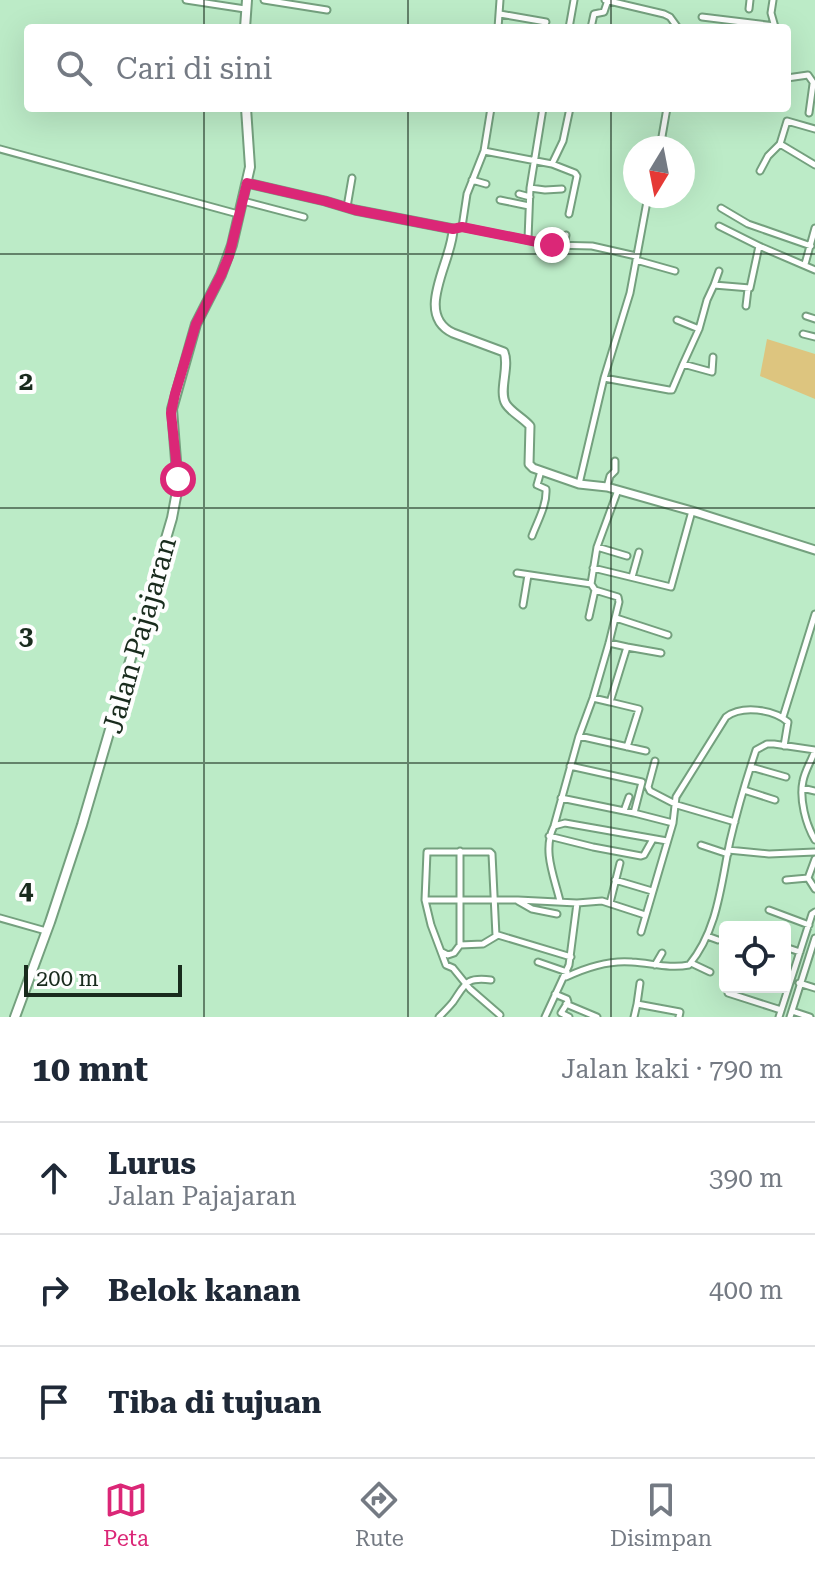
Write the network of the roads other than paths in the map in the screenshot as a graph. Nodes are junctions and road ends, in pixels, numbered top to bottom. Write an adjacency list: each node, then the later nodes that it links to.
1 (186, 0): 10 (street)
2 (264, 0): 9 (street)
3 (500, 0): 13 (street)
4 (574, 0): 18 (street)
5 (606, 0): 8 (street); 19 (street)
6 (750, 0): 11 (street)
7 (773, 0): 22 (street)
8 (627, 2): 20 (street)
9 (302, 3): 12 (street)
10 (246, 4): 16 (main road)
11 (749, 9)
12 (327, 10)
13 (500, 14): 15 (street); 17 (street)
14 (702, 17): 21 (street)
15 (546, 22)
16 (245, 24)
17 (499, 24)
18 (570, 24)
19 (592, 24)
20 (675, 24)
21 (753, 24)
22 (774, 24)
23 (791, 77): 24 (street)
24 (814, 85): 30 (street)
25 (246, 112): 42 (main road, Jalan Pajajaran)
26 (490, 112): 35 (street)
27 (542, 112): 36 (street)
28 (569, 112): 37 (street)
29 (666, 112): 32 (street)
30 (805, 125): 31 (street); 33 (street)
31 (815, 129)
32 (662, 136)
33 (780, 144): 38 (street); 39 (street)
34 (0, 149): 54 (street)
35 (484, 151): 36 (street); 41 (street)
36 (534, 160): 37 (street); 44 (street)
37 (552, 164): 55 (street)
38 (815, 165)
39 (760, 171)
40 (352, 178): 51 (street)
41 (472, 180): 43 (street); 58 (street)
42 (247, 183): 49 (main road, Jalan Pajajaran); 51 (street)
43 (486, 184)
44 (530, 188): 45 (street); 47 (street)
45 (562, 189)
46 (519, 194): 47 (street)
47 (530, 197): 50 (street)
48 (500, 200): 50 (street)
49 (243, 201): 54 (main road, Jalan Pajajaran); 56 (street)
50 (529, 206): 61 (street)
51 (347, 207): 58 (street)
52 (646, 208): 65 (street)
53 (721, 208): 64 (street)
54 (240, 214): 158 (main road, Jalan Pajajaran)
55 (569, 214)
56 (304, 217)
57 (719, 226): 63 (street)
58 (458, 228): 61 (street); 83 (street)
59 (815, 228): 64 (street)
60 (566, 235): 62 (street)
61 (528, 239): 62 (street)
62 (564, 245): 65 (street)
63 (759, 246): 66 (street); 71 (street)
64 (811, 246): 66 (street)
65 (636, 258): 68 (street); 81 (street)
66 (805, 264): 67 (street)
67 (815, 270)
68 (675, 271)
69 (719, 271): 70 (street)
70 (714, 285): 71 (street); 76 (street)
71 (748, 289): 72 (street)
72 (746, 306)
73 (806, 316): 74 (street)
74 (815, 319)
75 (677, 320): 76 (street)
76 (699, 329): 80 (street)
77 (803, 334): 78 (street)
78 (815, 337)
79 (713, 357): 80 (street)
80 (683, 364): 81 (street)
81 (604, 378): 84 (street)
82 (615, 461): 85 (street)
83 (541, 471): 84 (street); 88 (street)
84 (579, 484): 85 (street)
85 (607, 487): 86 (street)
86 (618, 490): 87 (street); 89 (street)
87 (692, 511): 90 (street); 96 (street)
88 (532, 536)
89 (597, 547): 92 (street); 93 (street)
90 (815, 550)
91 (639, 552): 96 (street)
92 (627, 556)
93 (593, 568): 96 (street); 97 (street)
94 (517, 573): 95 (street)
95 (528, 575): 97 (street); 98 (street)
96 (632, 577)
97 (593, 587): 100 (street); 101 (street)
98 (523, 605)
99 (815, 614): 108 (street)
100 (589, 617)
101 (616, 618): 102 (street); 103 (street)
102 (668, 635)
103 (609, 643): 104 (street); 106 (street)
104 (627, 647): 105 (street); 107 (street)
105 (661, 653)
106 (593, 698): 107 (street); 109 (street)
107 (610, 702): 111 (street)
108 (783, 717): 110 (street); 124 (street)
109 (579, 736): 111 (street); 115 (street)
110 (784, 746): 112 (street); 116 (street)
111 (627, 747): 113 (street)
112 (815, 750): 118 (street)
113 (646, 751)
114 (655, 761): 124 (street)
115 (570, 766): 122 (street); 126 (street)
116 (751, 767): 117 (street); 119 (street)
117 (786, 777)
118 (802, 788): 120 (street); 132 (street)
119 (744, 790): 123 (street); 127 (street)
120 (815, 791)
121 (629, 797): 125 (street)
122 (561, 798): 125 (street); 129 (street)
123 (775, 800)
124 (678, 805): 127 (street); 128 (street)
125 (624, 811): 126 (street)
126 (634, 813): 128 (street)
127 (735, 822): 136 (street)
128 (673, 823): 133 (street)
129 (554, 826): 130 (street); 131 (street)
130 (549, 836): 131 (street); 149 (street)
131 (653, 839): 133 (street)
132 (815, 840)
133 (667, 841): 144 (street)
134 (701, 845): 136 (street)
135 (460, 851): 145 (street); 146 (street); 148 (street)
136 (728, 852): 137 (street); 161 (street)
137 (815, 852)
138 (815, 859): 140 (street)
139 (620, 863): 141 (street)
140 (808, 878): 142 (street); 143 (street)
141 (615, 880): 144 (street); 151 (street)
142 (786, 880)
143 (815, 889)
144 (652, 891): 155 (street)
145 (425, 900): 146 (street); 166 (street)
146 (460, 900): 148 (street); 164 (street)
147 (518, 900): 148 (street); 149 (street); 154 (street)
148 (494, 901): 160 (street)
149 (560, 901): 150 (street)
150 (577, 903): 151 (street); 169 (street)
151 (610, 903): 155 (street)
152 (769, 910): 157 (street)
153 (815, 912): 157 (street)
154 (557, 914)
155 (645, 915): 159 (street)
156 (0, 918): 158 (street)
157 (809, 925): 167 (street)
158 (46, 931): 192 (main road, Jalan Pajajaran)
159 (641, 932)
160 (496, 936): 164 (street); 169 (street)
161 (707, 936): 163 (street); 173 (street)
162 (815, 938): 170 (street)
163 (718, 940)
164 (460, 945): 166 (street)
165 (791, 949): 167 (street)
166 (441, 952): 179 (street)
167 (800, 952): 176 (street)
168 (662, 953): 174 (street)
169 (571, 957): 177 (street)
170 (807, 958): 171 (street); 181 (street)
171 (815, 961)
172 (538, 962): 177 (street)
173 (691, 963): 174 (street); 175 (street)
174 (655, 965): 177 (street)
175 (710, 972)
176 (791, 972)
177 (566, 975): 185 (street)
178 (491, 980): 179 (street)
179 (465, 983): 191 (street); 193 (street)
180 (640, 983): 187 (street)
181 (799, 983): 182 (street); 190 (street)
182 (815, 988)
183 (728, 993): 189 (street)
184 (785, 993): 189 (street)
185 (555, 994): 186 (street); 194 (street)
186 (566, 1004): 195 (street); 196 (street)
187 (637, 1004): 188 (street); 197 (street)
188 (660, 1009): 198 (street); 199 (street)
189 (781, 1010): 200 (street)
190 (791, 1014): 201 (street)
191 (500, 1015)
192 (15, 1017)
193 (439, 1017)
194 (545, 1017)
195 (569, 1017)
196 (597, 1017)
197 (634, 1017)
198 (659, 1017)
199 (679, 1017)
200 (779, 1017)
201 (810, 1017)

